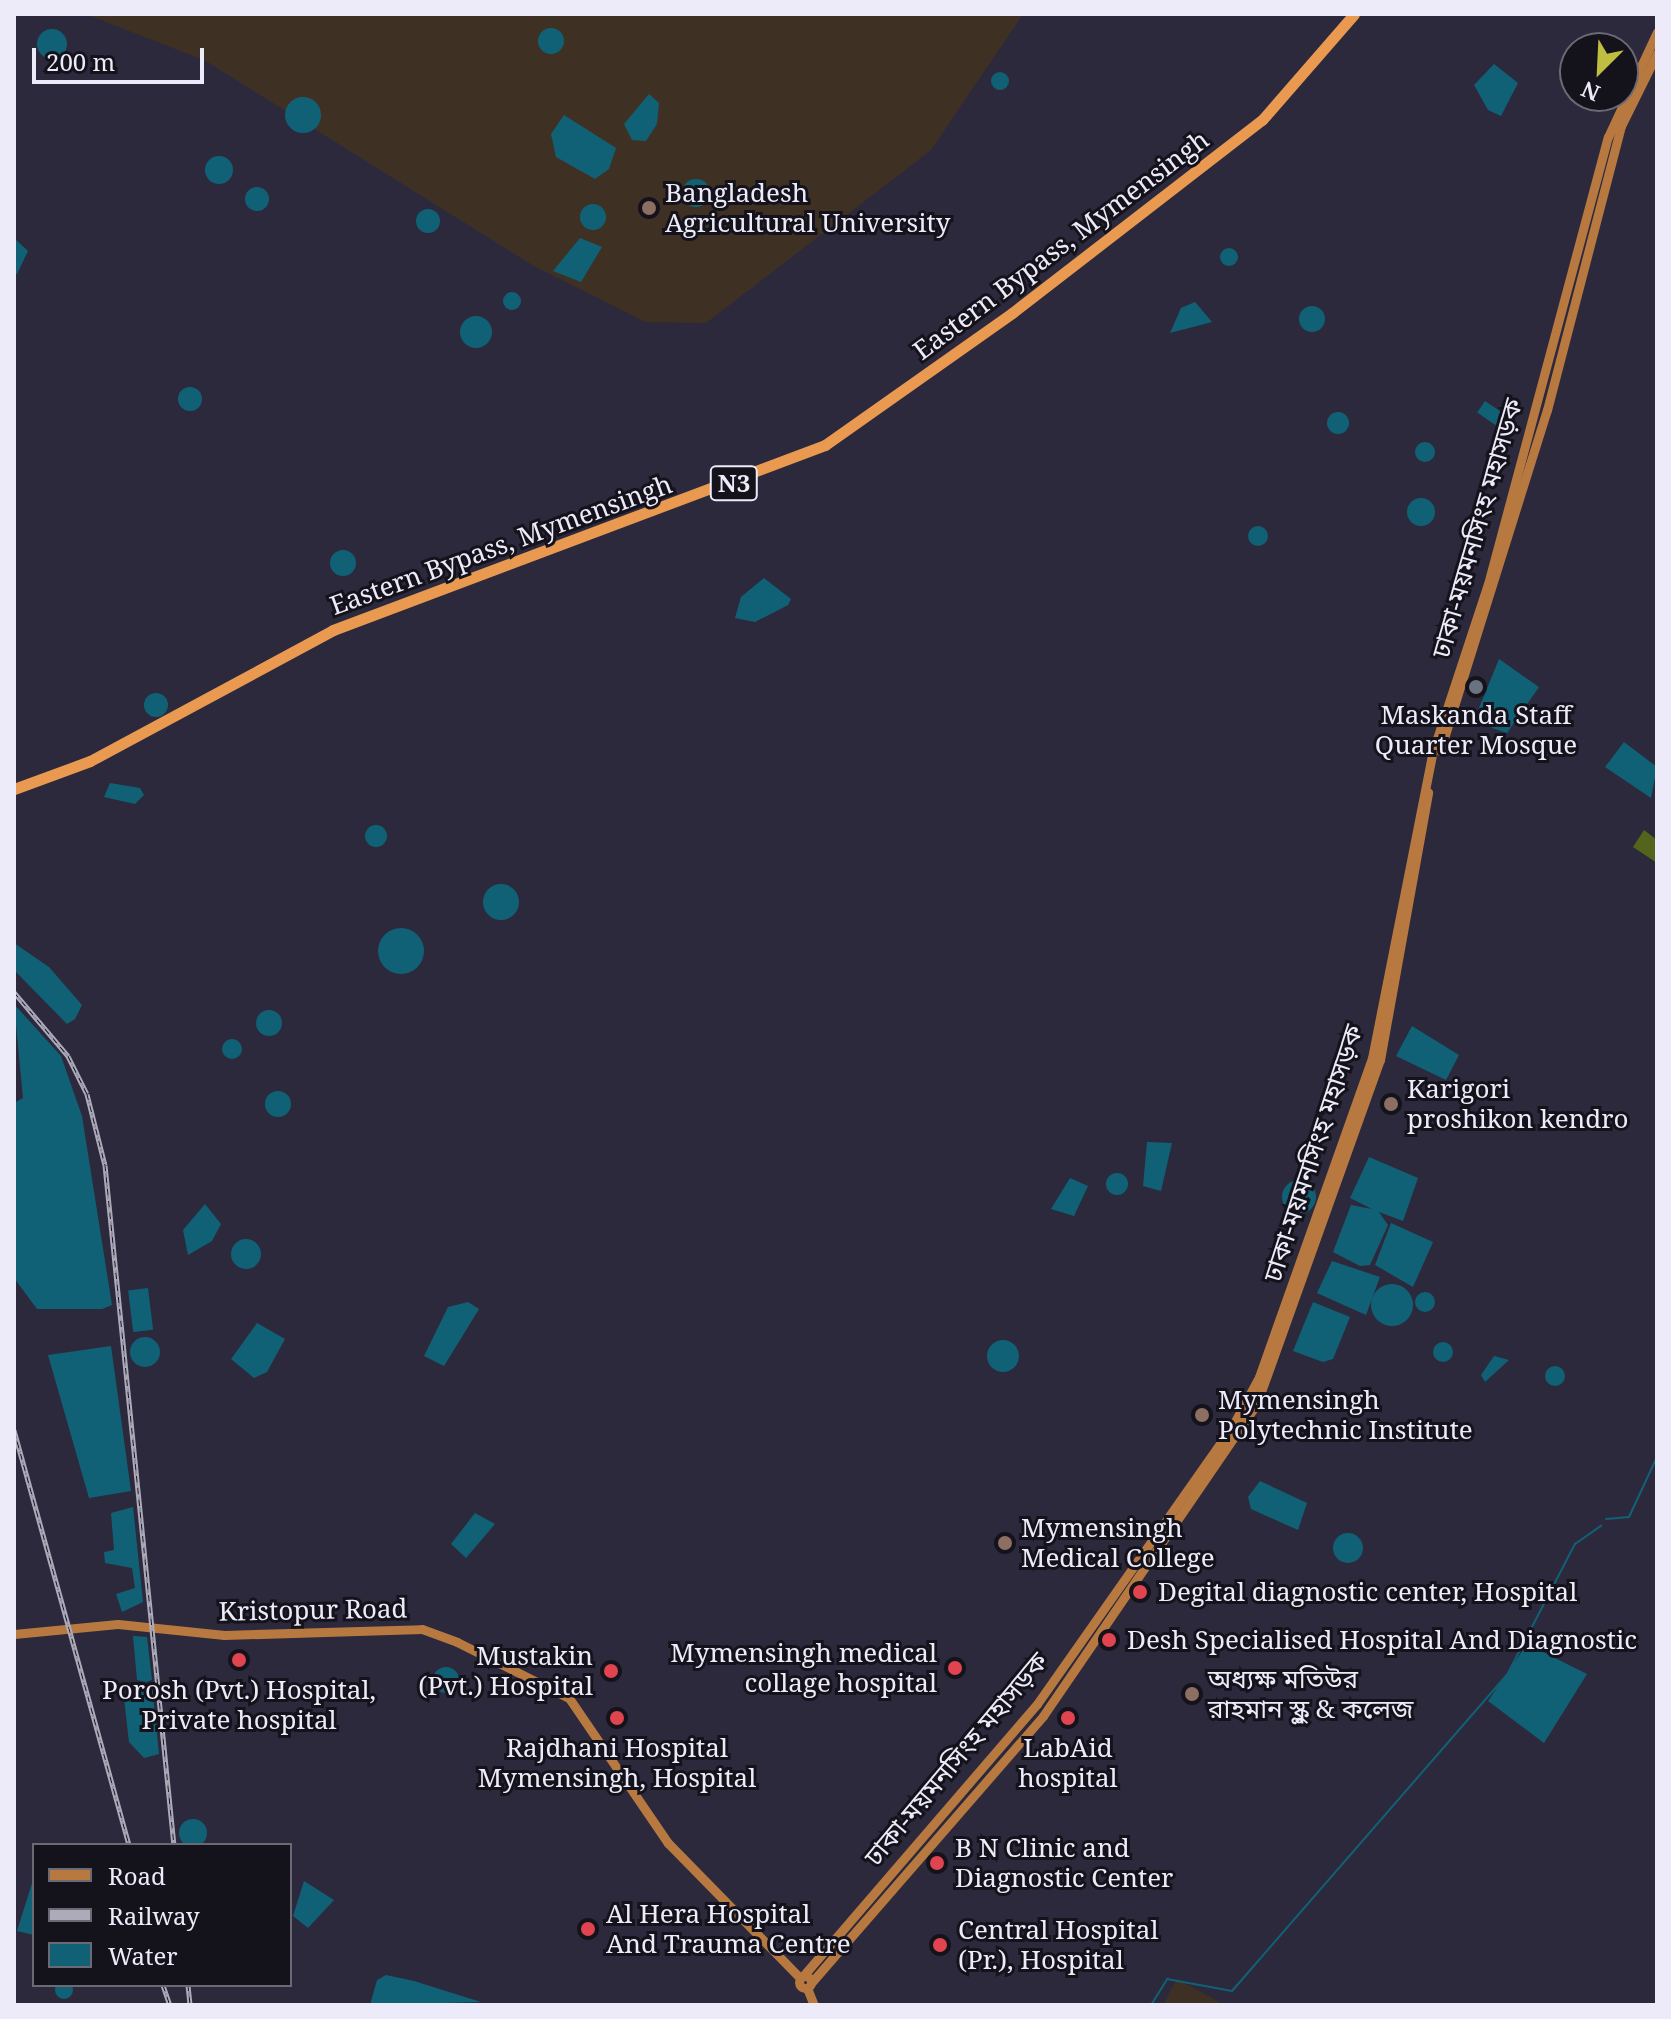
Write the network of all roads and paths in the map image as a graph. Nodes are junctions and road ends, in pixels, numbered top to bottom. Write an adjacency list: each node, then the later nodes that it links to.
1 (1354, 14): 4 (highway, Eastern Bypass, Mymensingh / N3)
2 (1657, 32): 6 (main road, ঢাকা-ময়মনসিংহ মহাসড়ক)
3 (1657, 53): 7 (main road, ঢাকা-ময়মনসিংহ মহাসড়ক)
4 (14, 789)
5 (14, 1634): 6 (main road, Kristopur Road)
6 (801, 1977): 7 (main road, Kristopur Road)
7 (809, 1986): 8 (main road, Kristopur Road)
8 (814, 2005)

